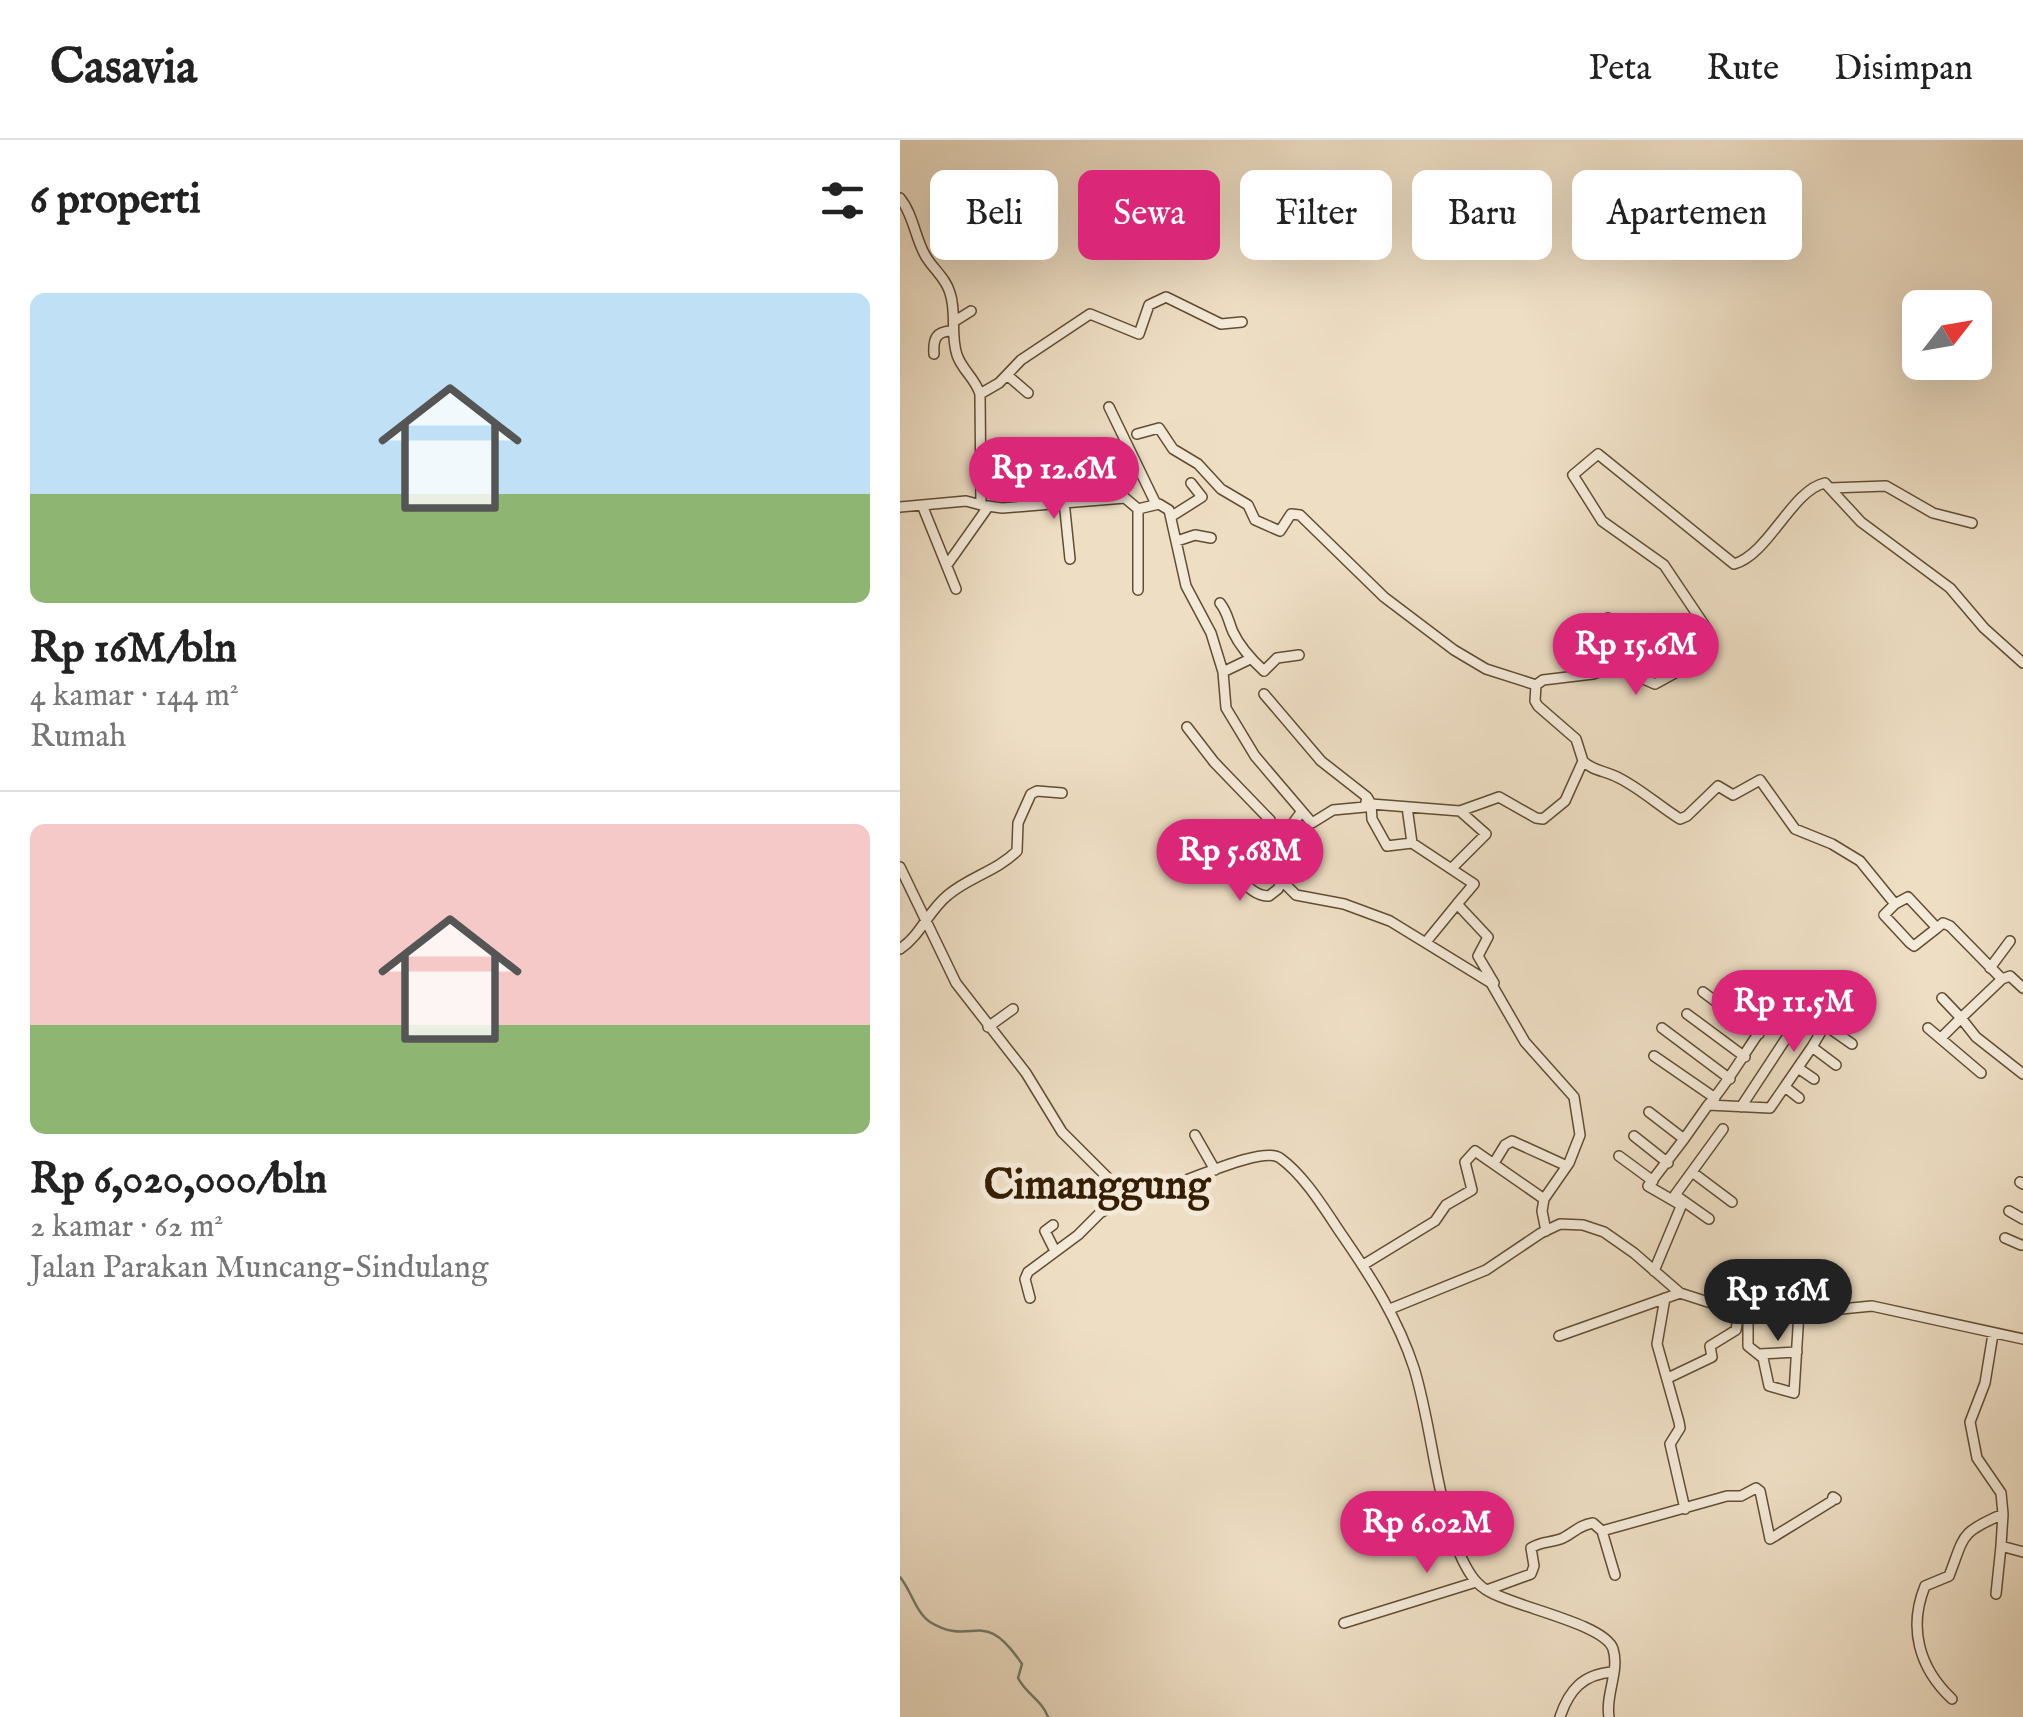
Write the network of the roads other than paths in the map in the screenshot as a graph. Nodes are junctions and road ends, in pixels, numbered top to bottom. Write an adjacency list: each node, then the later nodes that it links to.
1 (900, 198): 4 (street)
2 (970, 311): 4 (street)
3 (1242, 322): 6 (street)
4 (952, 329): 5 (street); 7 (street)
5 (934, 354)
6 (1007, 375): 7 (street); 8 (street)
7 (980, 394): 19 (street)
8 (1028, 394)
9 (1109, 407): 16 (street)
10 (1138, 434): 36 (street)
11 (1112, 455): 14 (street)
12 (1191, 482): 21 (street)
13 (1830, 488): 22 (street); 30 (street); 33 (street)
14 (1124, 498): 15 (street); 20 (street)
15 (1064, 501): 19 (street); 25 (street)
16 (1156, 504): 20 (street); 21 (street)
17 (922, 505): 18 (street); 19 (street); 26 (street)
18 (900, 507)
19 (985, 507): 26 (street)
20 (1138, 509): 28 (street)
21 (1172, 516): 24 (street)
22 (1972, 523)
23 (1210, 538): 24 (street)
24 (1177, 541): 34 (street)
25 (1070, 559)
26 (945, 561): 27 (street)
27 (956, 589)
28 (1138, 590)
29 (1220, 602): 32 (street)
30 (1694, 655): 35 (street); 35 (street)
31 (1299, 656): 32 (street)
32 (1250, 659): 34 (street)
33 (2023, 663)
34 (1223, 672): 44 (street)
35 (1593, 674): 36 (street)
36 (1536, 685): 39 (street)
37 (1264, 694): 41 (street)
38 (1186, 726): 47 (street)
39 (1583, 761): 43 (street); 52 (street)
40 (1062, 792): 53 (street)
41 (1369, 801): 42 (street); 44 (street); 46 (street)
42 (1406, 806): 43 (street); 46 (street)
43 (1460, 811): 49 (street)
44 (1302, 812): 47 (street)
45 (1221, 834): 50 (street)
46 (1412, 843): 49 (street)
47 (1276, 846): 50 (street)
48 (900, 867): 53 (street)
49 (1452, 868): 51 (street)
50 (1282, 880): 56 (street)
51 (1457, 904): 56 (street); 63 (street)
52 (1895, 904): 54 (street); 54 (street)
53 (925, 919): 57 (street); 76 (street)
54 (1936, 928): 58 (street)
55 (2010, 941): 58 (street)
56 (1426, 942): 63 (street)
57 (900, 949)
58 (1990, 968): 59 (street)
59 (2002, 979): 61 (street); 73 (street)
60 (1821, 980): 75 (street)
61 (2021, 981)
62 (1739, 982): 70 (street)
63 (1496, 988): 103 (street)
64 (1765, 988): 67 (street)
65 (1704, 992): 70 (street)
66 (1942, 998): 73 (street)
67 (1782, 1002): 69 (street); 79 (street)
68 (1753, 1003): 74 (street)
69 (1808, 1005): 75 (street); 94 (street)
70 (1722, 1006): 74 (street)
71 (1014, 1009): 76 (street)
72 (1687, 1014): 84 (street)
73 (1961, 1018): 80 (street); 88 (street)
74 (1741, 1020): 79 (street)
75 (1825, 1021): 81 (street); 82 (street)
76 (988, 1027): 107 (street)
77 (1662, 1028): 90 (street)
78 (1928, 1028): 80 (street)
79 (1759, 1034): 84 (street)
80 (1941, 1038): 87 (street)
81 (1852, 1044)
82 (1812, 1047): 85 (street); 86 (street)
83 (1654, 1056): 93 (street)
84 (1745, 1057): 90 (street)
85 (1836, 1065)
86 (1798, 1068): 89 (street); 91 (street)
87 (1981, 1073)
88 (2023, 1074)
89 (1814, 1079)
90 (1730, 1080): 93 (street)
91 (1785, 1087): 92 (street); 94 (street)
92 (1799, 1098)
93 (1711, 1102): 94 (street); 99 (street)
94 (1741, 1107)
95 (1649, 1112): 99 (street)
96 (1723, 1129): 105 (street)
97 (1195, 1135): 104 (street)
98 (1634, 1136): 102 (street)
99 (1684, 1139): 102 (street)
100 (1620, 1156): 106 (street)
101 (1494, 1162): 103 (street); 108 (street); 119 (street)
102 (1668, 1162): 106 (street)
103 (1567, 1166): 108 (street)
104 (1215, 1170): 107 (street); 119 (street)
105 (1692, 1172): 109 (street); 110 (street)
106 (1653, 1181): 110 (street)
107 (1128, 1198): 118 (street)
108 (1544, 1200): 115 (street)
109 (1732, 1202)
110 (1683, 1203): 112 (street); 120 (street)
111 (2009, 1211): 113 (street)
112 (1709, 1219)
113 (2023, 1219)
114 (1053, 1225): 118 (street)
115 (1546, 1230): 120 (street); 124 (street)
116 (2005, 1238): 117 (street)
117 (2020, 1246)
118 (1055, 1251): 122 (street)
119 (1363, 1264): 124 (street)
120 (1654, 1271): 121 (street)
121 (1680, 1293): 123 (street); 125 (street)
122 (1030, 1298)
123 (1665, 1298): 129 (street); 133 (street)
124 (1390, 1309): 141 (street)
125 (1739, 1312): 126 (street); 133 (street)
126 (1799, 1312): 128 (street); 131 (street)
127 (1748, 1322): 132 (street)
128 (1993, 1334): 130 (street); 136 (street)
129 (1559, 1336)
130 (2023, 1340)
131 (1797, 1352): 132 (street); 132 (street)
132 (1759, 1354)
133 (1668, 1378): 135 (street)
134 (1836, 1498): 135 (street)
135 (1685, 1509): 137 (street)
136 (2003, 1514): 138 (street); 145 (street)
137 (1602, 1531): 140 (street); 141 (street)
138 (2001, 1546): 139 (street); 142 (street)
139 (2023, 1552)
140 (1615, 1576)
141 (1478, 1584): 143 (street); 144 (street)
142 (1996, 1594)
143 (1344, 1623)
144 (1613, 1672): 146 (street); 147 (street)
145 (1952, 1699)
146 (1560, 1717)
147 (1609, 1717)

